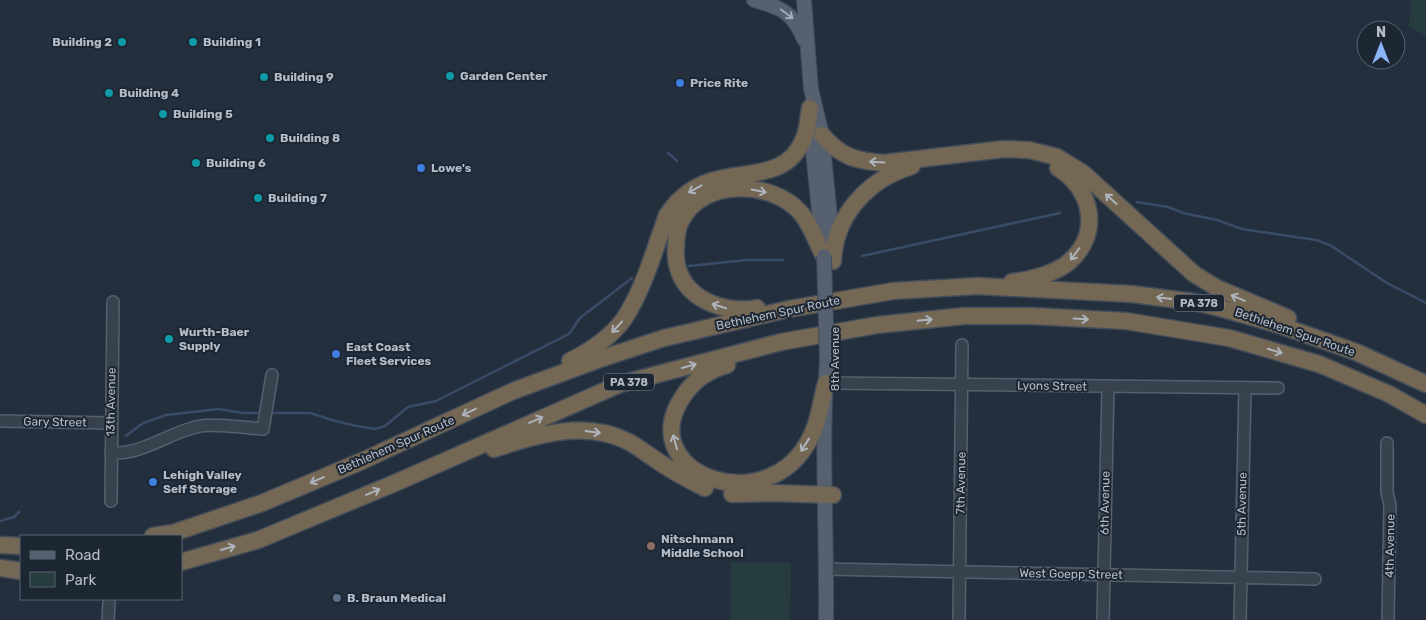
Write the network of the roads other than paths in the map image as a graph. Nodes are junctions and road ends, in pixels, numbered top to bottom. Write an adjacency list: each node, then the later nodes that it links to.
1 (754, 0): 3 (main road, one-way to 3)
2 (804, 0): 3 (main road, 8th Avenue)
3 (807, 44): 4 (main road, 8th Avenue)
4 (813, 123): 5 (main road, 8th Avenue); 12 (highway, one-way to 4); 19 (highway, one-way to 19)
5 (828, 258): 6 (highway, one-way to 6); 7 (highway, one-way to 5); 13 (main road, 8th Avenue)
6 (977, 286): 7 (highway, Bethlehem Spur Route / PA 378); 12 (highway, Bethlehem Spur Route / PA 378, one-way to 6)
7 (854, 296): 19 (highway, Bethlehem Spur Route / PA 378)
8 (113, 302): 22 (street, 13th Avenue)
9 (876, 325): 20 (highway, Bethlehem Spur Route / PA 378, one-way to 20); 25 (highway, Bethlehem Spur Route / PA 378, one-way to 9); 26 (highway, one-way to 9)
10 (962, 345): 14 (street, 7th Avenue)
11 (272, 375): 24 (street)
12 (1410, 376): 15 (highway, Bethlehem Spur Route / PA 378)
13 (831, 383): 14 (street, Lyons Street); 26 (highway, one-way to 26); 27 (main road, 8th Avenue)
14 (962, 384): 16 (street, Lyons Street); 36 (street, 7th Avenue)
15 (1426, 384)
16 (1108, 387): 17 (street, Lyons Street); 37 (street, 6th Avenue)
17 (1245, 388): 18 (street, Lyons Street); 38 (street, 5th Avenue)
18 (1278, 388)
19 (513, 391): 29 (highway, Bethlehem Spur Route / PA 378, one-way to 29)
20 (1426, 415)
21 (0, 421): 22 (street, Gary Street)
22 (111, 423): 24 (street, 13th Avenue)
23 (1387, 443): 46 (street, 4th Avenue)
24 (111, 453): 28 (street, 13th Avenue)
25 (395, 482): 27 (highway, one-way to 27); 32 (highway, Bethlehem Spur Route / PA 378, one-way to 25)
26 (741, 484): 27 (highway)
27 (828, 490): 34 (main road, 8th Avenue)
28 (111, 501)
29 (163, 535)
30 (0, 545): 31 (highway)
31 (20, 546)
32 (182, 562)
33 (0, 568): 35 (highway)
34 (826, 569): 36 (street, West Goepp Street); 42 (main road, 8th Avenue)
35 (20, 571)
36 (959, 572): 37 (street, West Goepp Street); 43 (street, 7th Avenue)
37 (1104, 575): 38 (street, West Goepp Street); 44 (street, 6th Avenue)
38 (1240, 578): 39 (street, West Goepp Street); 45 (street, 5th Avenue)
39 (1315, 579)
40 (108, 603): 41 (street)
41 (108, 620)
42 (826, 620)
43 (959, 620)
44 (1103, 620)
45 (1240, 620)
46 (1388, 620)

